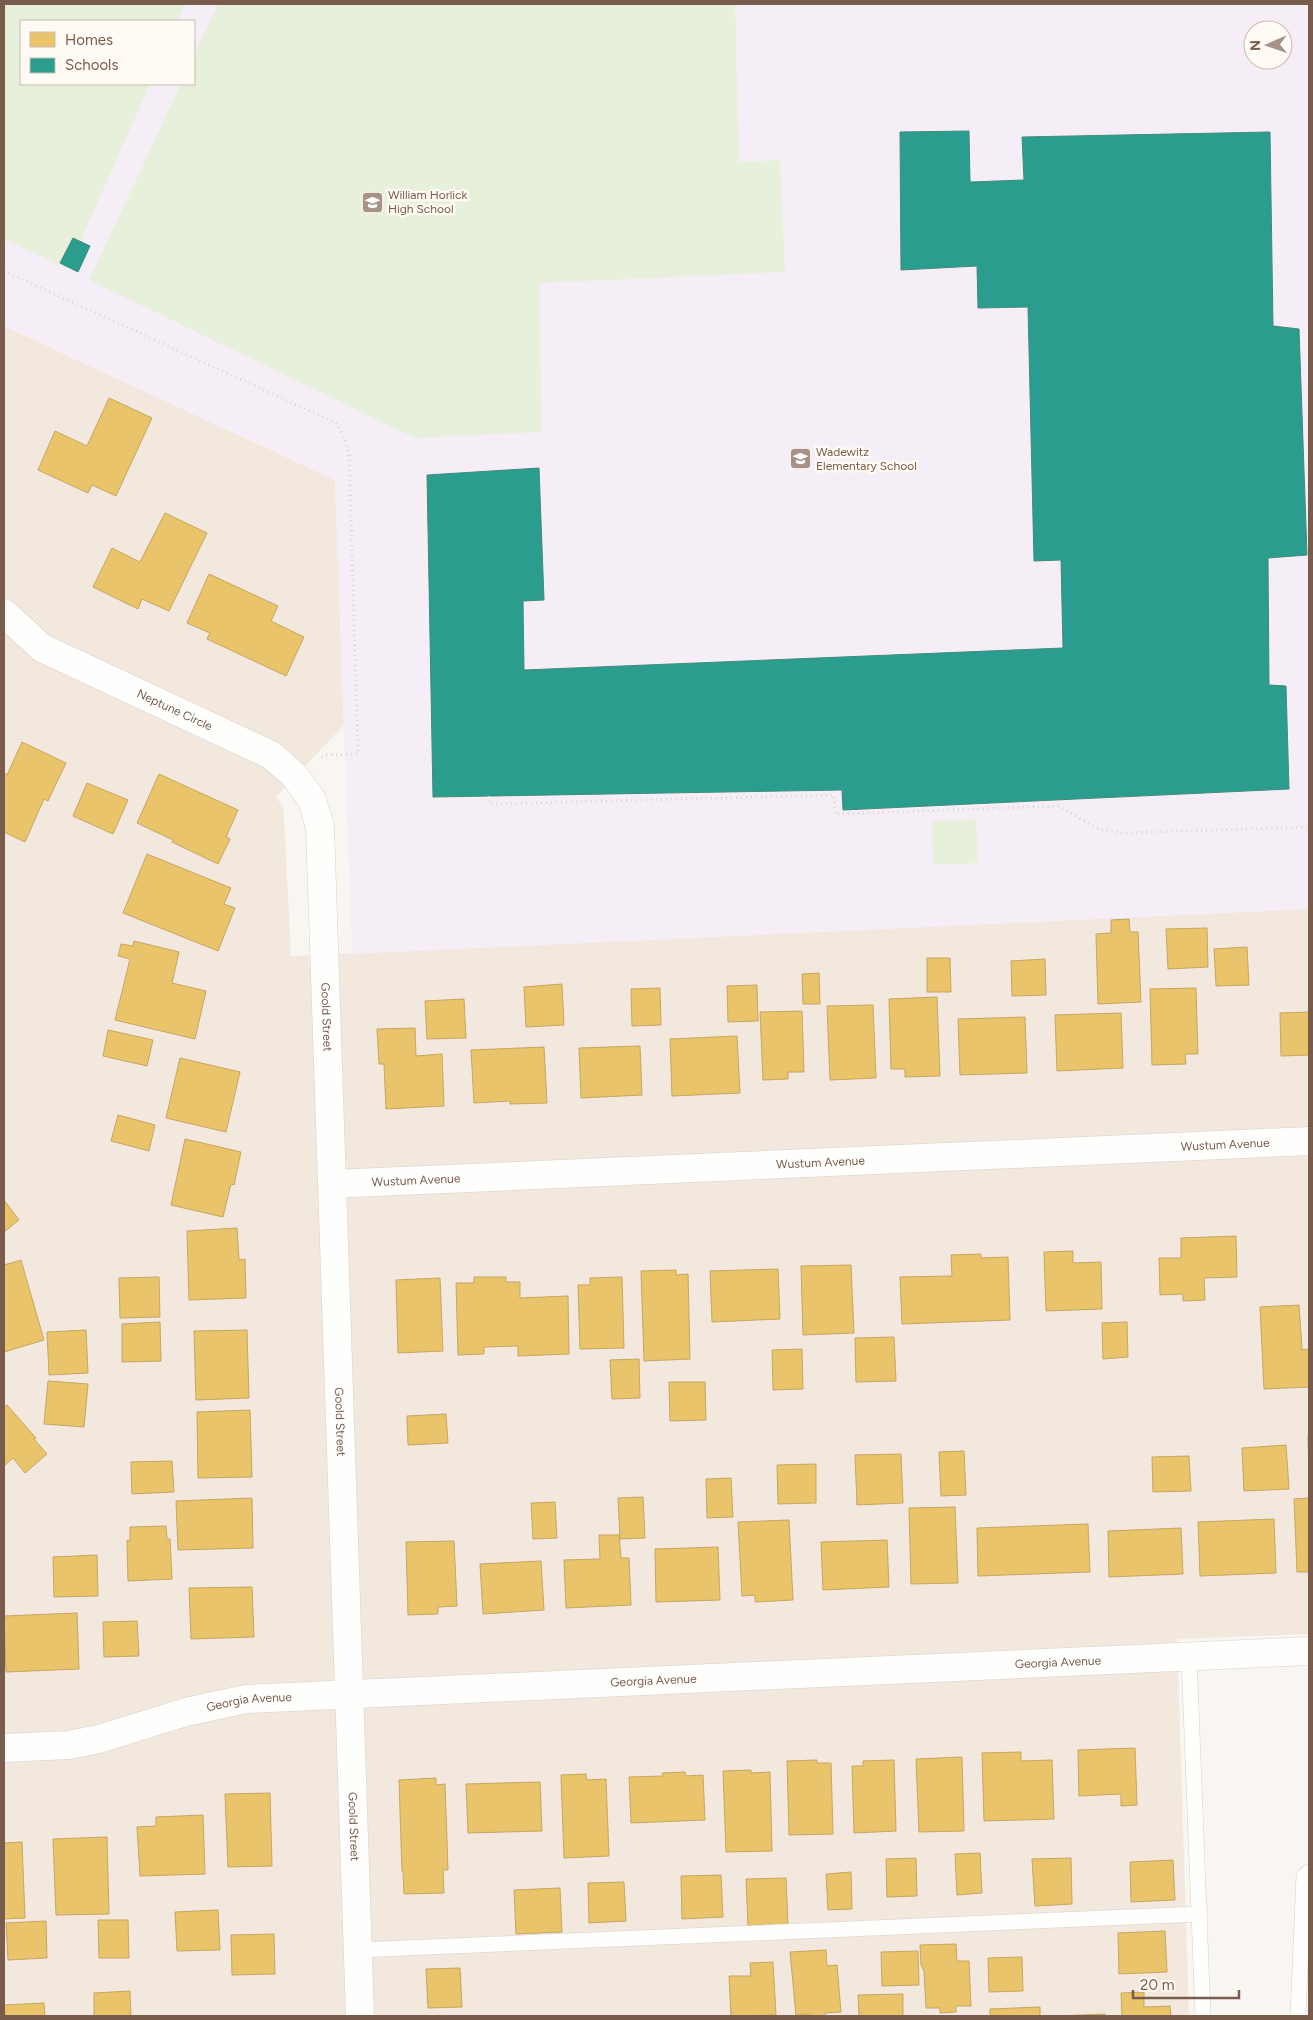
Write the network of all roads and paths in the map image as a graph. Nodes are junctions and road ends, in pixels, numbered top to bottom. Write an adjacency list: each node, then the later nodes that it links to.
1 (4, 271): 3 (path)
2 (4, 613): 3 (street, Neptune Circle)
3 (294, 775): 5 (street, Neptune Circle)
4 (489, 796): 6 (path)
5 (320, 827): 8 (street, Goold Street)
6 (1309, 827)
7 (1309, 1141): 8 (street, Wustum Avenue)
8 (332, 1184): 11 (street, Goold Street)
9 (1309, 1651): 10 (street, Georgia Avenue)
10 (1189, 1656): 11 (street, Georgia Avenue); 14 (lane)
11 (349, 1693): 12 (street, Georgia Avenue); 15 (street, Goold Street)
12 (4, 1748)
13 (1309, 1872): 18 (lane)
14 (1200, 1914): 15 (lane); 17 (lane)
15 (358, 1950): 16 (street, Goold Street)
16 (360, 2016)
17 (1203, 2016)
18 (1298, 2016)

